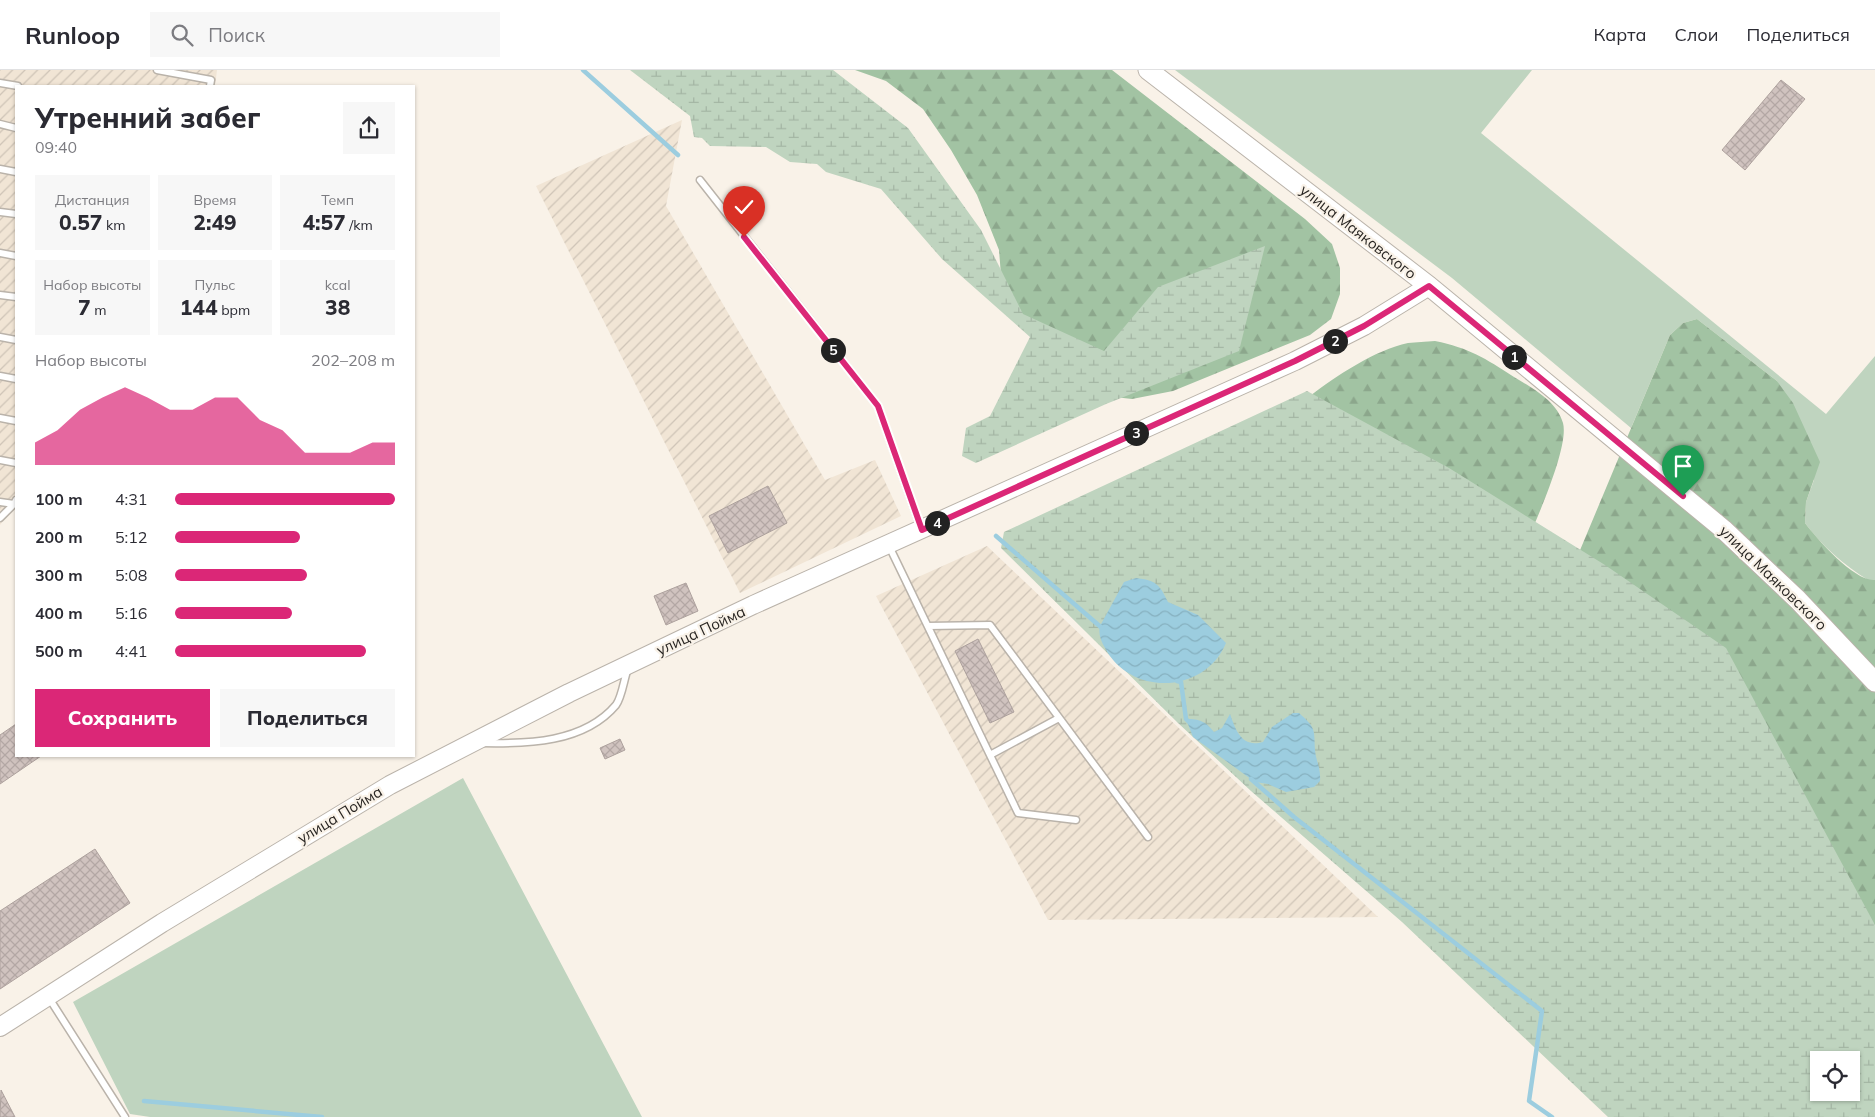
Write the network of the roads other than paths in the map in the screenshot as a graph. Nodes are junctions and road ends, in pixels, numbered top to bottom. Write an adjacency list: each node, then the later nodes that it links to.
1 (157, 70): 4 (lane)
2 (1148, 70): 15 (main road, улица Маяковского)
3 (0, 83): 5 (lane)
4 (210, 85)
5 (15, 86)
6 (0, 124): 7 (lane)
7 (15, 128)
8 (0, 169): 9 (lane)
9 (15, 172)
10 (700, 180): 29 (lane)
11 (0, 212): 12 (lane)
12 (15, 214)
13 (0, 253): 14 (lane)
14 (15, 256)
15 (1429, 286): 29 (main road, улица Пойма); 33 (main road, улица Маяковского)
16 (0, 295): 17 (lane)
17 (15, 297)
18 (0, 337): 19 (lane)
19 (15, 340)
20 (0, 376): 21 (lane)
21 (15, 379)
22 (0, 418): 23 (lane)
23 (15, 421)
24 (0, 460): 25 (lane)
25 (15, 463)
26 (0, 502): 27 (lane)
27 (15, 502): 28 (lane)
28 (0, 518)
29 (922, 530): 30 (main road, улица Пойма)
30 (888, 545): 31 (lane); 32 (main road, улица Пойма)
31 (928, 626): 34 (lane); 36 (lane)
32 (629, 665): 35 (main road, улица Пойма); 35 (lane)
33 (1875, 682)
34 (1058, 718): 36 (lane); 38 (lane)
35 (472, 743): 39 (main road, улица Пойма)
36 (990, 755): 37 (lane)
37 (1076, 820)
38 (1148, 837)
39 (47, 995): 40 (main road, улица Пойма); 41 (lane)
40 (0, 1027)
41 (125, 1117)

